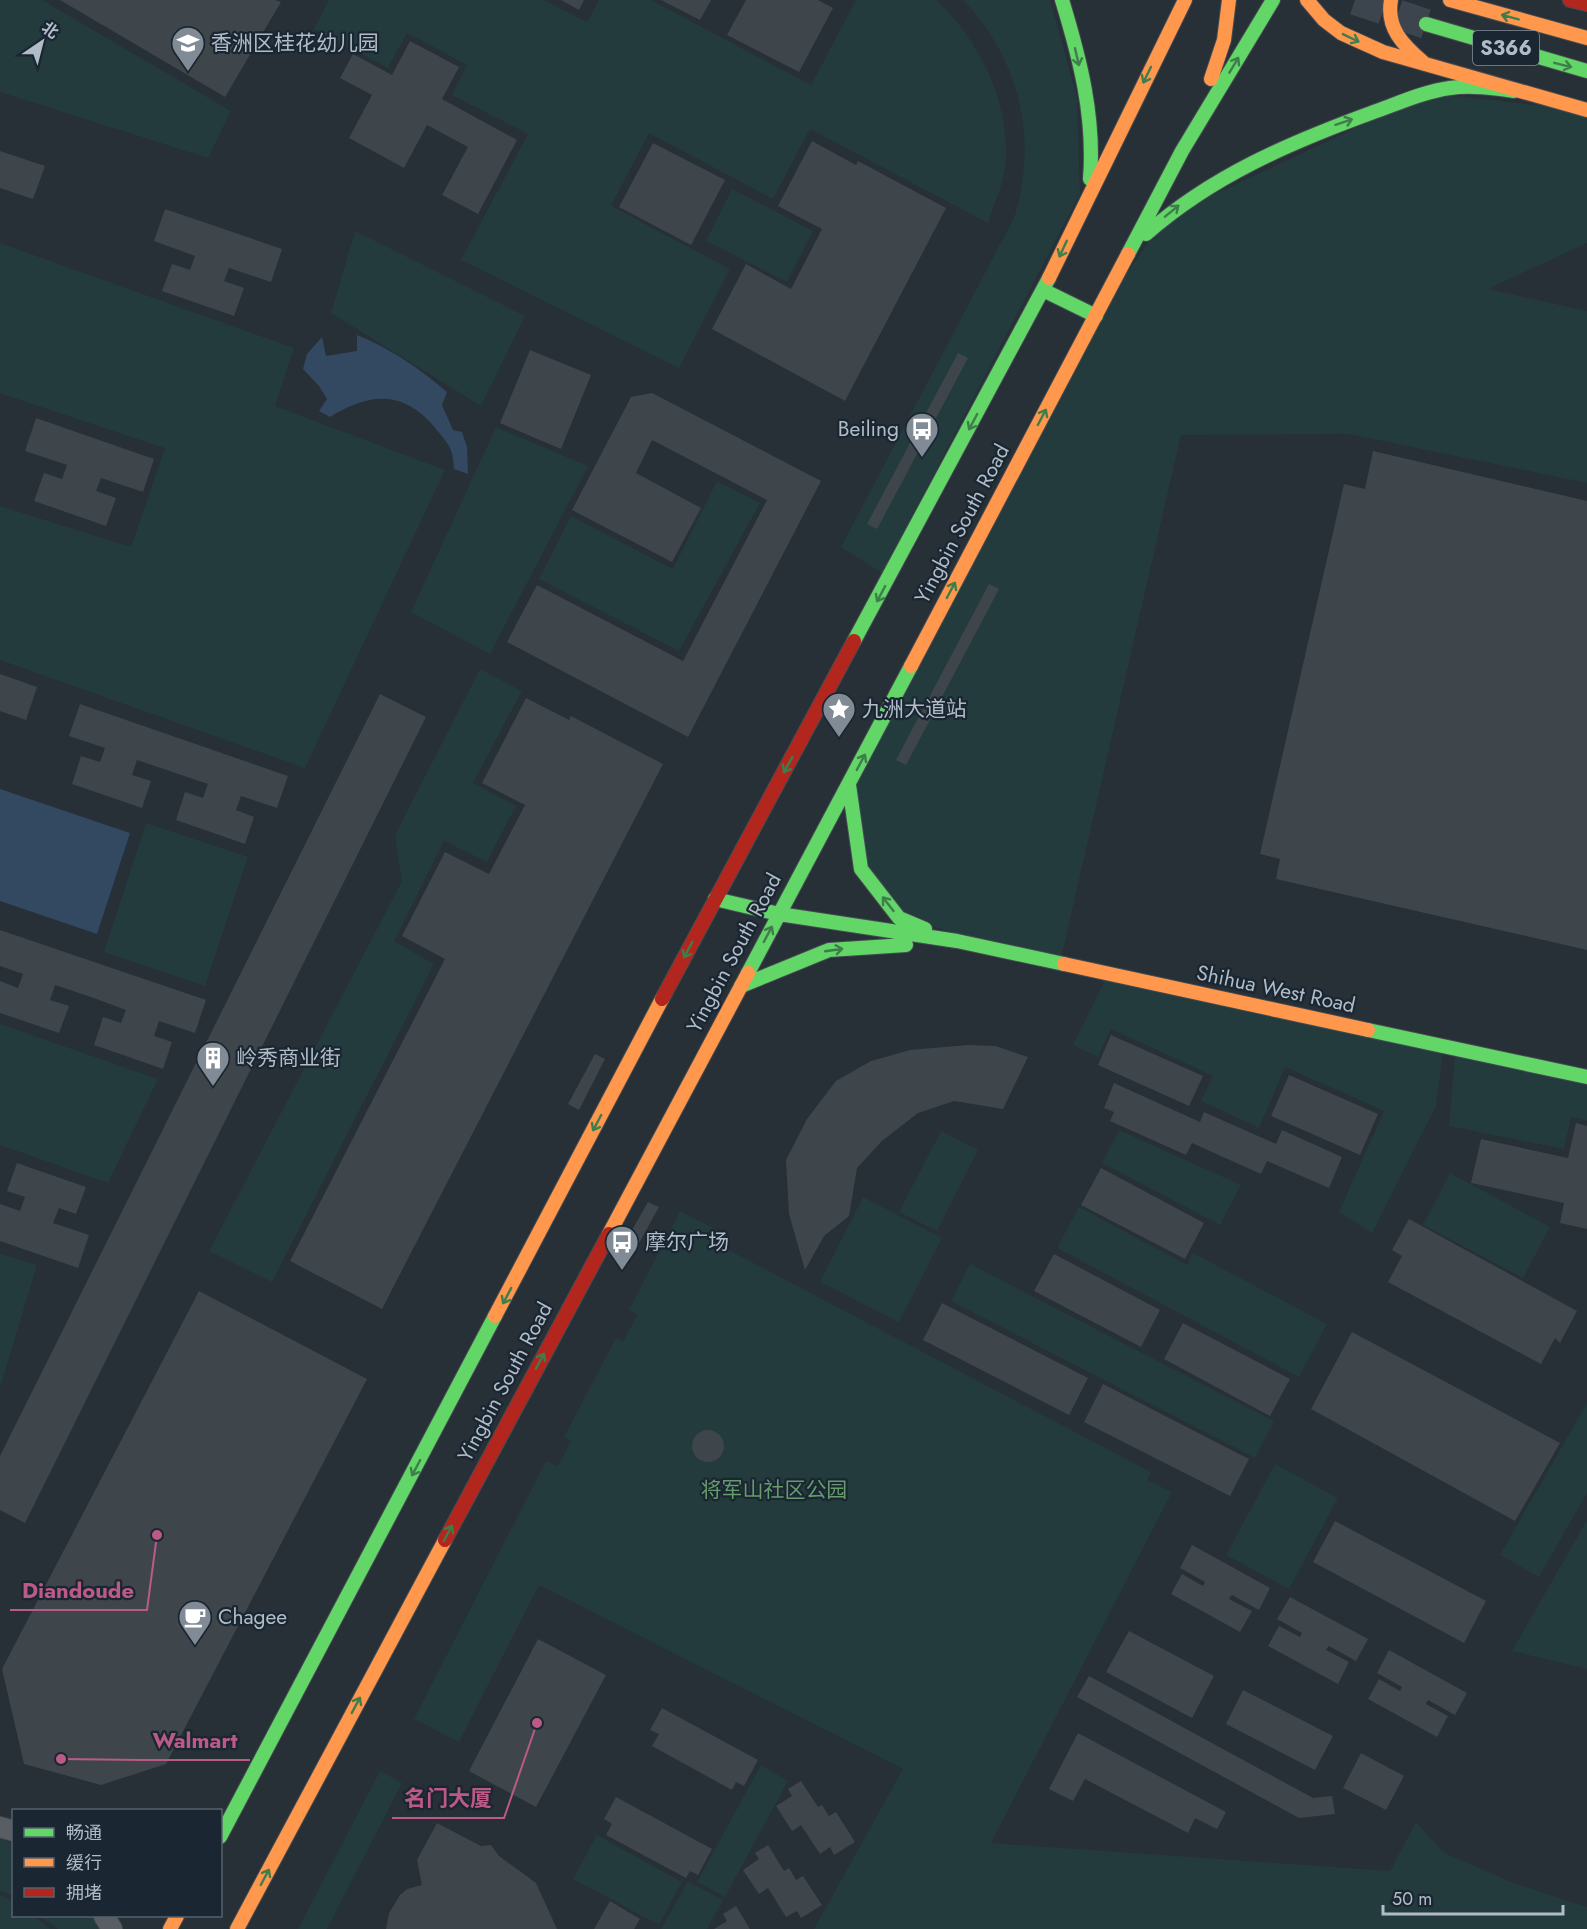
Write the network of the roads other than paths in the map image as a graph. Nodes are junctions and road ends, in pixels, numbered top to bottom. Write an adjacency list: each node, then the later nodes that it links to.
1 (1062, 0): 19 (main road, one-way to 19)
2 (1185, 0): 11 (main road)
3 (1194, 0): 11 (main road)
4 (1229, 0): 18 (main road)
5 (1273, 0): 18 (main road, Yingbin South Road, one-way to 5)
6 (1307, 0): 14 (main road, one-way to 14)
7 (1391, 0): 14 (main road)
8 (1450, 0): 13 (main road, S366, one-way to 8)
9 (1570, 0): 10 (main road)
10 (1587, 4)
11 (1173, 22): 19 (main road, one-way to 19)
12 (1426, 24): 15 (main road, S366, one-way to 15)
13 (1587, 38)
14 (1428, 66): 16 (main road)
15 (1587, 71)
16 (1514, 91): 17 (main road); 20 (main road, one-way to 16)
17 (1587, 110)
18 (1182, 151): 20 (main road, Yingbin South Road)
19 (1087, 196): 21 (main road, one-way to 21)
20 (1129, 251): 22 (main road, Yingbin South Road)
21 (1044, 290): 22 (main road); 24 (main road, one-way to 24)
22 (1096, 316): 23 (main road, Yingbin South Road, one-way to 22)
23 (849, 785): 25 (main road, Yingbin South Road); 26 (main road, one-way to 23)
24 (715, 899): 25 (main road); 29 (main road, one-way to 29)
25 (779, 914): 26 (main road); 27 (main road, Yingbin South Road, one-way to 25)
26 (957, 941): 27 (main road, one-way to 26); 28 (main road, Shihua West Road)
27 (741, 986): 32 (main road, Yingbin South Road, one-way to 27)
28 (1587, 1077)
29 (239, 1803): 30 (street); 31 (main road)
30 (222, 1814)
31 (222, 1833)
32 (237, 1929)

